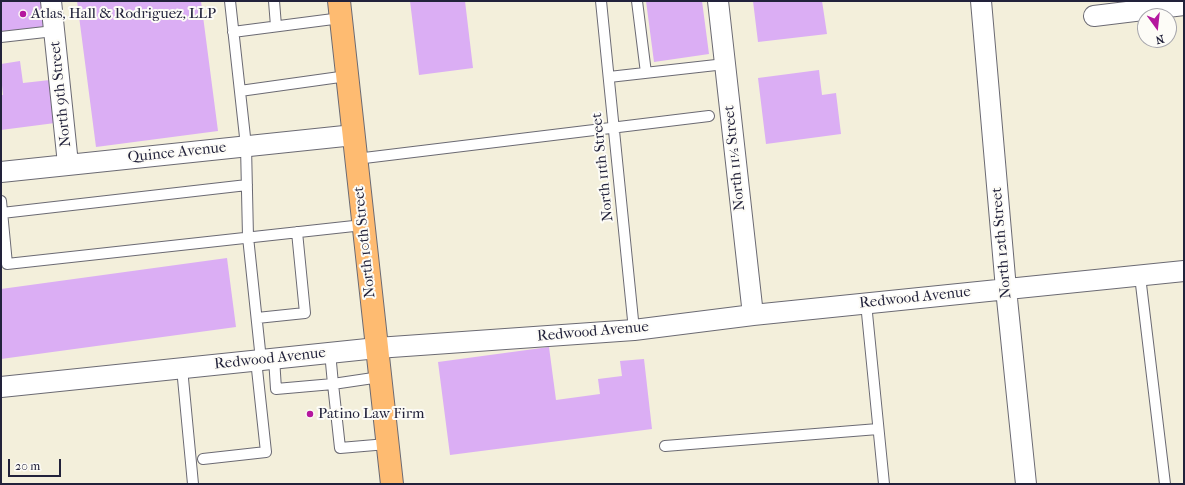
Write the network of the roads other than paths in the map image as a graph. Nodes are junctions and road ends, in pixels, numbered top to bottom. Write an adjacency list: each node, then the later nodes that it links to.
1 (50, 1): 12 (street, North 9th Street)
2 (230, 1): 13 (lane)
3 (274, 1): 11 (lane)
4 (602, 1): 18 (lane, North 11th Street)
5 (637, 1): 16 (lane)
6 (718, 1): 15 (street, North 11½ Street)
7 (981, 1): 35 (street, North 12th Street)
8 (1184, 5): 10 (street)
9 (340, 9): 11 (lane); 17 (main road, North 10th Street)
10 (1094, 16)
11 (276, 26): 13 (lane)
12 (54, 31): 14 (lane); 25 (street, North 9th Street)
13 (234, 32): 19 (lane)
14 (1, 37)
15 (725, 64): 16 (lane); 37 (street, North 11½ Street)
16 (646, 73): 18 (lane)
17 (347, 76): 19 (lane); 22 (main road, North 10th Street)
18 (609, 77): 21 (lane, North 11th Street)
19 (240, 91): 23 (lane)
20 (709, 116): 21 (lane)
21 (614, 127): 24 (lane); 39 (lane, North 11th Street)
22 (354, 136): 23 (street, Quince Avenue); 24 (main road, North 10th Street)
23 (246, 146): 25 (street, Quince Avenue); 27 (lane)
24 (356, 159): 30 (main road, North 10th Street)
25 (68, 164): 26 (street, Quince Avenue)
26 (1, 172)
27 (247, 184): 29 (lane); 32 (lane)
28 (1, 201): 29 (lane)
29 (2, 213): 32 (lane)
30 (363, 225): 31 (lane); 40 (main road, North 10th Street)
31 (297, 232): 32 (lane); 38 (lane)
32 (248, 237): 38 (lane)
33 (1184, 271): 34 (street, Redwood Avenue)
34 (1140, 276): 35 (street, Redwood Avenue); 55 (lane)
35 (1006, 289): 36 (street, Redwood Avenue); 54 (street, North 12th Street)
36 (866, 303): 37 (street, Redwood Avenue); 47 (lane)
37 (753, 315): 39 (street, Redwood Avenue)
38 (257, 318): 42 (lane)
39 (634, 330): 40 (street, Redwood Avenue)
40 (377, 348): 41 (street, Redwood Avenue); 44 (main road, North 10th Street)
41 (330, 352): 42 (street, Redwood Avenue); 45 (lane)
42 (264, 360): 43 (street, Redwood Avenue); 45 (lane); 50 (lane)
43 (182, 368): 46 (street, Redwood Avenue); 51 (lane)
44 (380, 377): 45 (lane); 48 (main road, North 10th Street)
45 (333, 384): 48 (lane)
46 (1, 387)
47 (878, 429): 49 (lane); 53 (lane)
48 (387, 444): 52 (main road, North 10th Street)
49 (665, 446)
50 (203, 458)
51 (193, 484)
52 (392, 484)
53 (884, 484)
54 (1026, 484)
55 (1165, 484)

